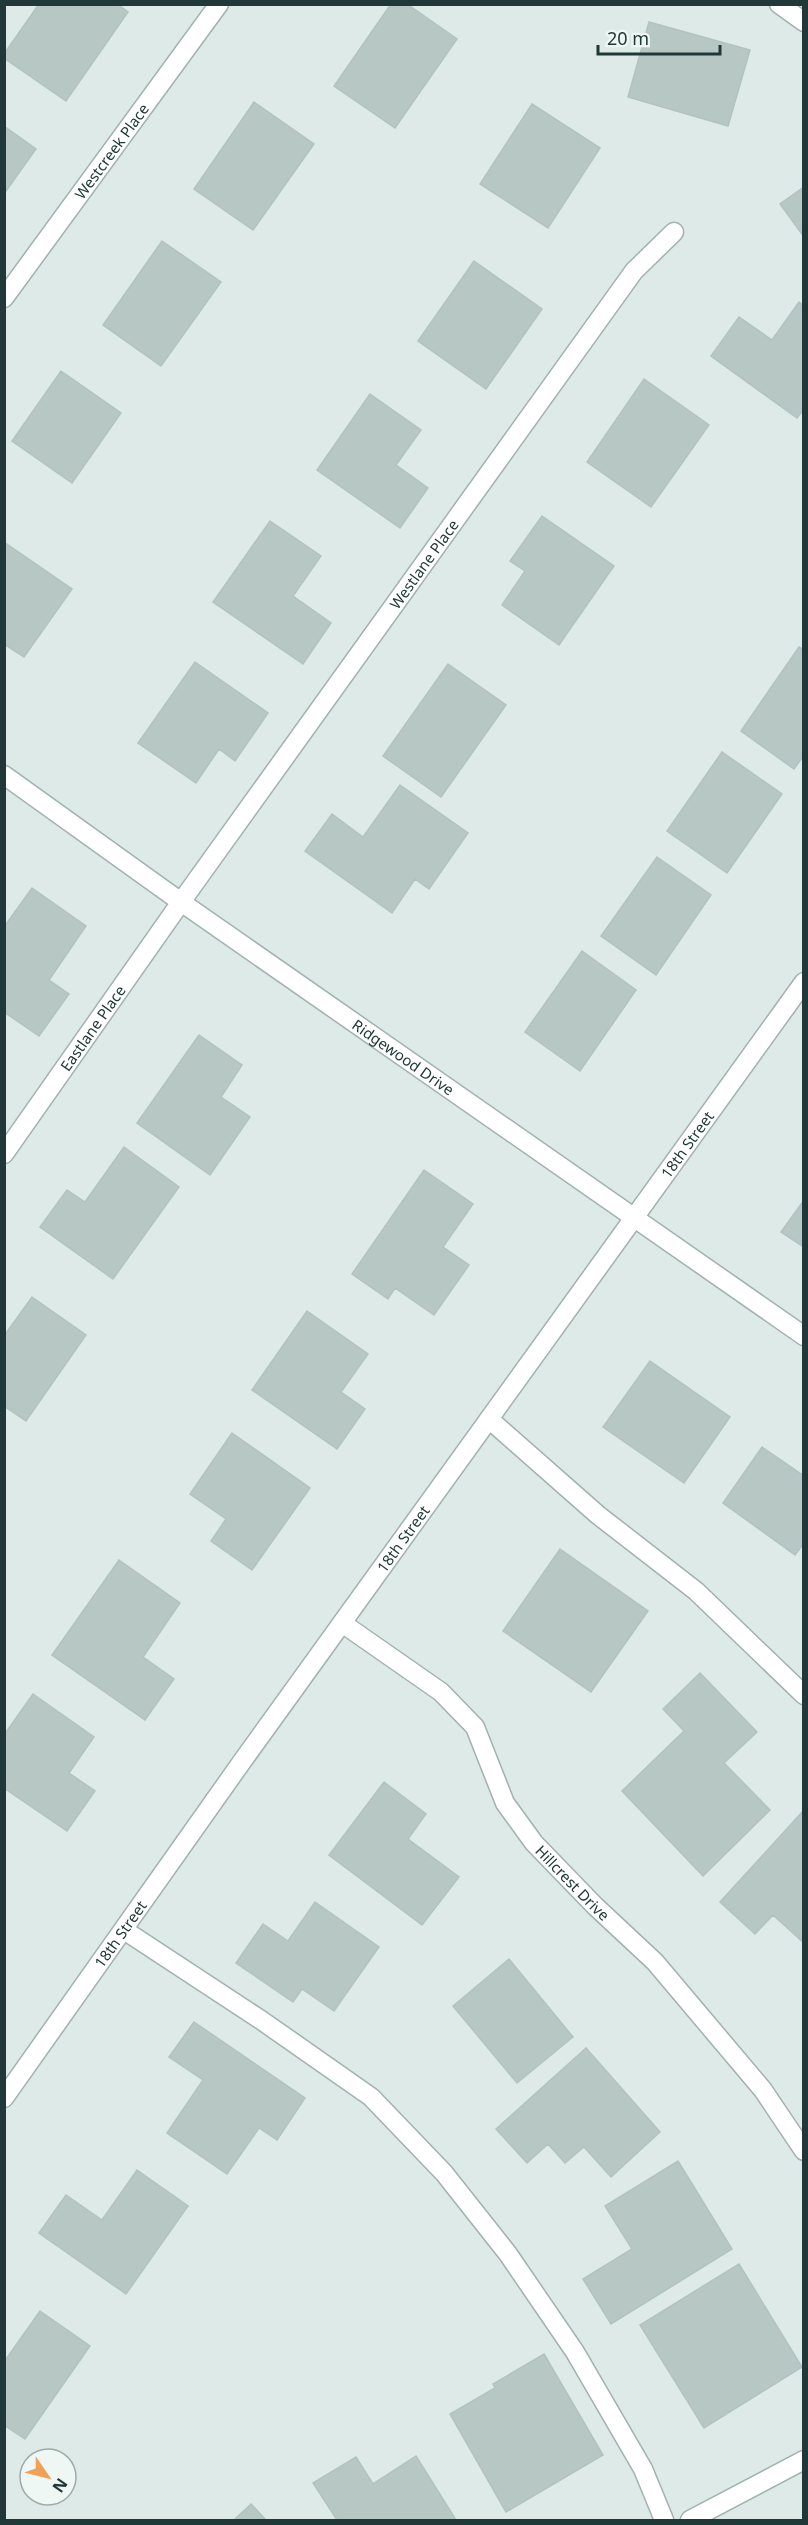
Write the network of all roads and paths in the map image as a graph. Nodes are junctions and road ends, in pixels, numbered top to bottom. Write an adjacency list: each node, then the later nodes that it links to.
1 (219, 4): 5 (street, Westcreek Place)
2 (779, 4): 3 (street)
3 (804, 22)
4 (674, 232): 7 (street, Westlane Place)
5 (4, 298)
6 (4, 775): 7 (street, Ridgewood Drive)
7 (181, 902): 9 (street, Eastlane Place); 10 (street, Ridgewood Drive)
8 (804, 982): 10 (street, 18th Street)
9 (4, 1154)
10 (634, 1219): 11 (street, Ridgewood Drive); 12 (street, 18th Street)
11 (804, 1336)
12 (489, 1419): 13 (street, 18th Street); 14 (street)
13 (342, 1623): 15 (street, 18th Street); 17 (street, Hillcrest Drive)
14 (804, 1695)
15 (124, 1930): 16 (street, 18th Street); 19 (street)
16 (4, 2098)
17 (804, 2151)
18 (804, 2460): 20 (street)
19 (664, 2520)
20 (690, 2520)

